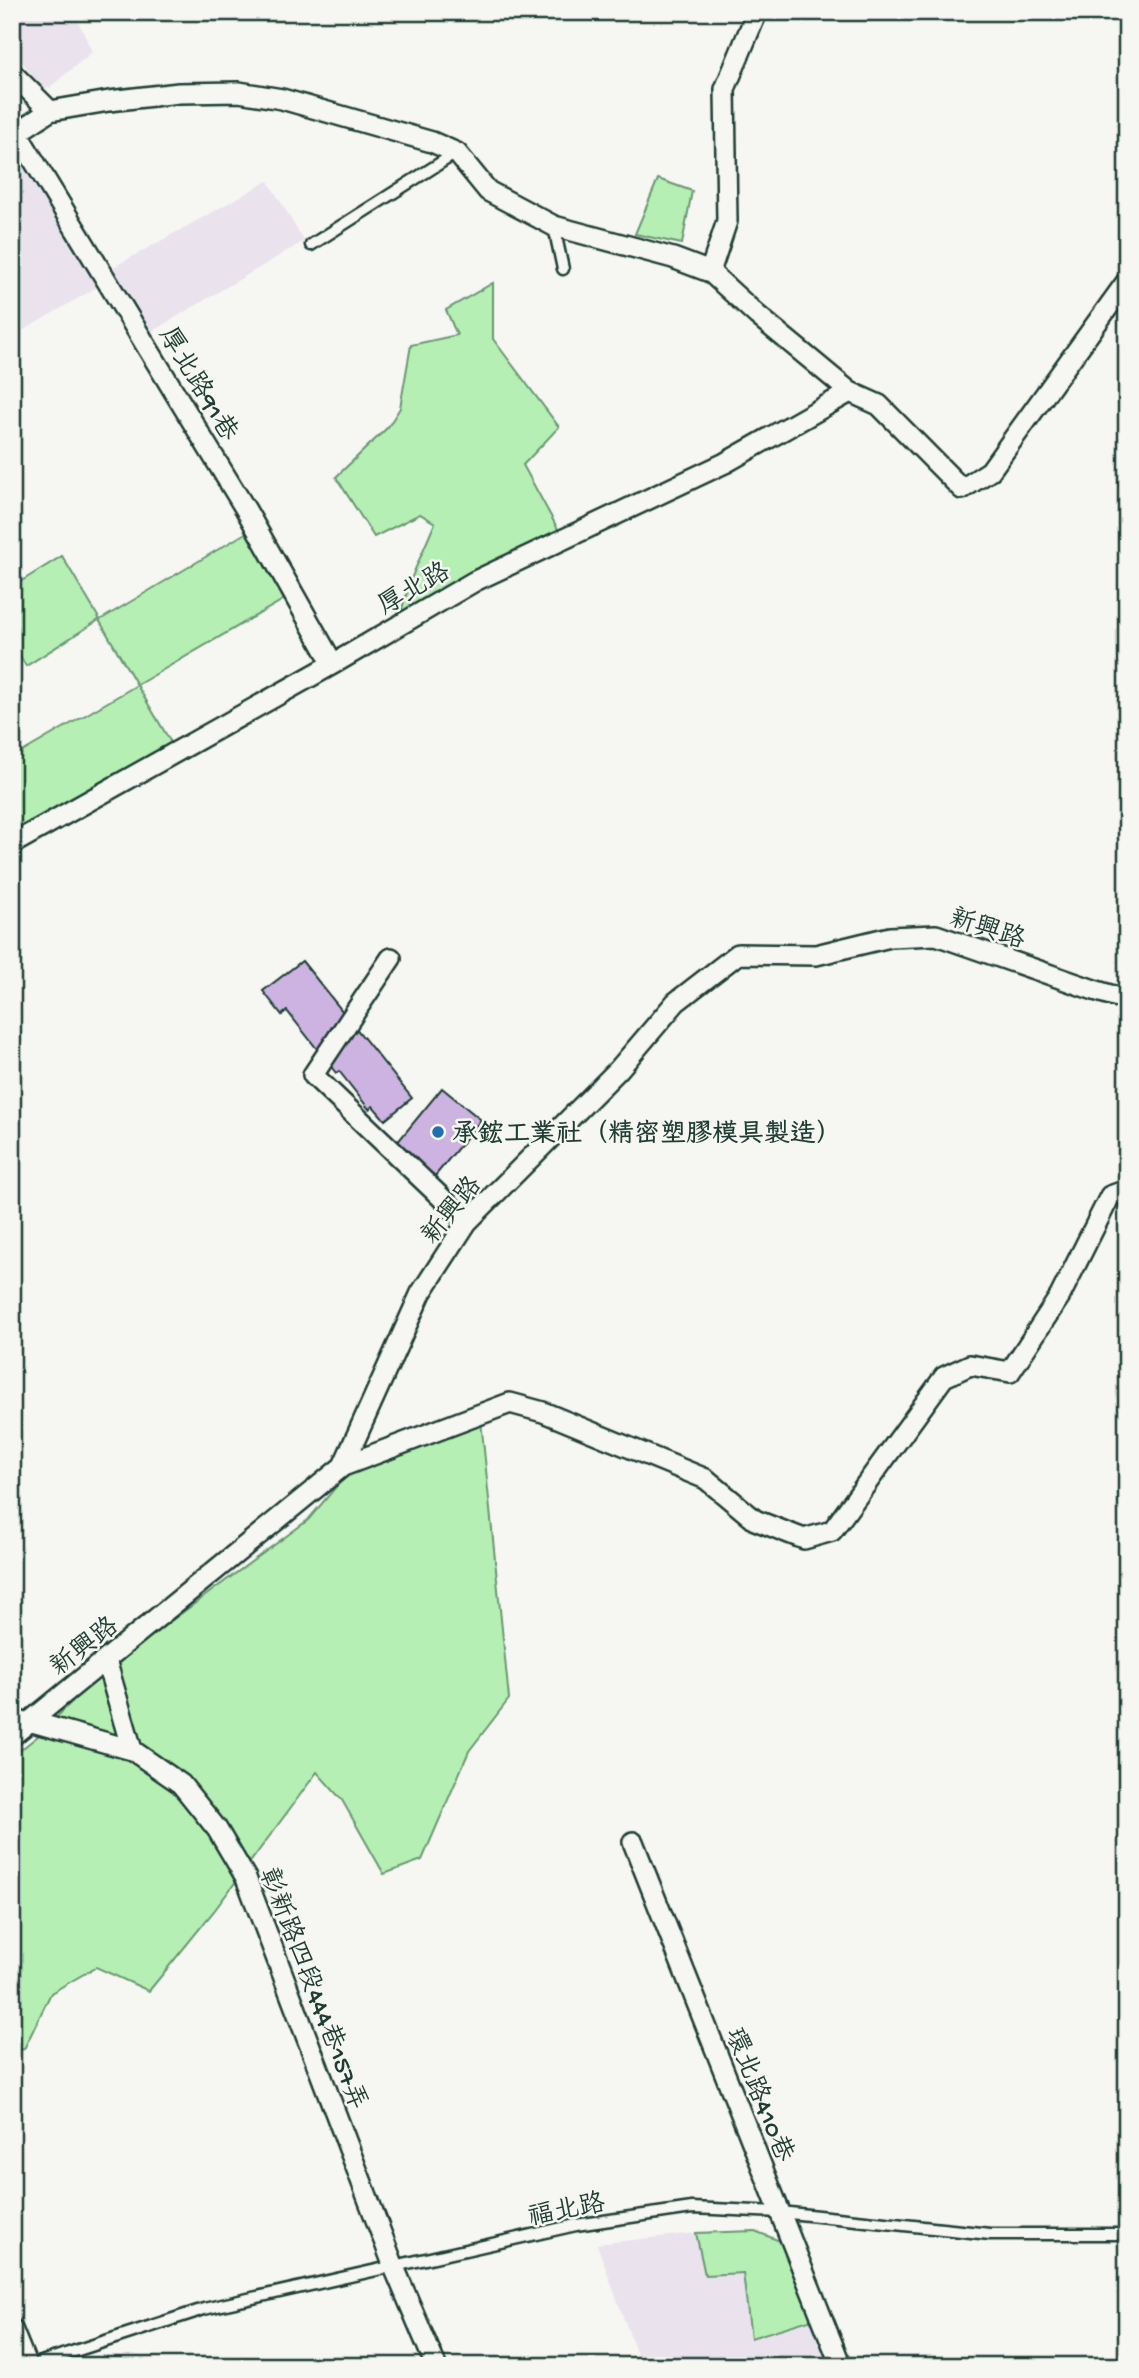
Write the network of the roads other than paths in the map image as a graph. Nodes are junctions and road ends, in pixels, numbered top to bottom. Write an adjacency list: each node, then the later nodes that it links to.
1 (757, 12): 9 (street)
2 (12, 73): 3 (street)
3 (50, 111): 4 (street); 5 (street)
4 (14, 134): 12 (street, 厚北路91巷)
5 (457, 153): 6 (street); 7 (lane)
6 (554, 226): 8 (lane); 9 (street)
7 (311, 244)
8 (563, 268)
9 (709, 272): 11 (street)
10 (1127, 281): 11 (street)
11 (850, 392): 12 (street, 厚北路)
12 (333, 664): 13 (street, 厚北路)
13 (12, 844)
14 (391, 958): 17 (street)
15 (1127, 1000): 17 (street, 新興路)
16 (1127, 1190): 18 (street)
17 (467, 1222): 18 (street, 新興路)
18 (343, 1466): 19 (street, 新興路)
19 (106, 1661): 20 (street, 新興路); 22 (street)
20 (29, 1721): 21 (street, 新興路); 22 (street, 彰新路四段444巷157弄)
21 (12, 1736)
22 (132, 1750): 26 (street, 彰新路四段444巷157弄)
23 (633, 1842): 24 (street, 環北路410巷)
24 (780, 2212): 25 (lane, 福北路); 26 (lane, 福北路); 30 (street, 環北路410巷)
25 (1127, 2234)
26 (394, 2267): 28 (lane, 福北路); 29 (street, 彰新路四段444巷157弄)
27 (12, 2329): 28 (street)
28 (28, 2366)
29 (436, 2366)
30 (841, 2366)

